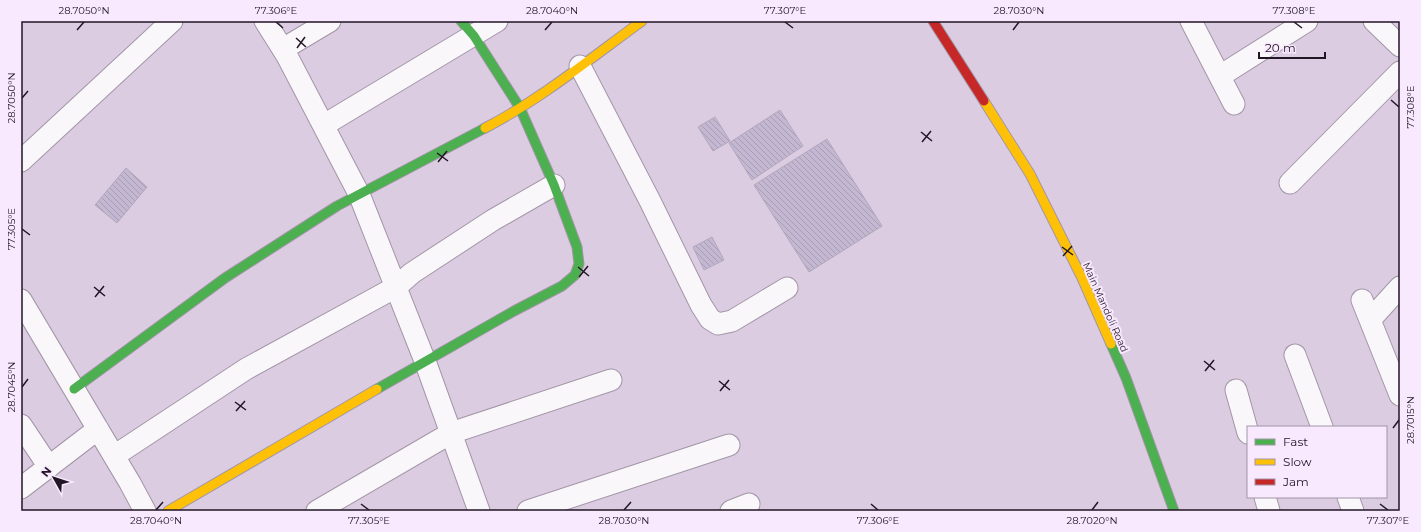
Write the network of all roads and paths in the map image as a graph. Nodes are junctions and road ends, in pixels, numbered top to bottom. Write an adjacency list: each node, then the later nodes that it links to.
1 (172, 21): 19 (street)
2 (265, 21): 12 (street)
3 (330, 21): 12 (street)
4 (497, 21): 10 (street)
5 (642, 21): 13 (street)
6 (933, 21): 51 (street, Main Mandoli Road)
7 (1191, 21): 15 (street)
8 (1307, 21): 15 (street)
9 (1374, 21): 11 (street)
10 (468, 28): 17 (street); 18 (street)
11 (1400, 46)
12 (283, 49): 18 (street)
13 (580, 66): 17 (street); 25 (street)
14 (1400, 72): 20 (street)
15 (1220, 76): 16 (street)
16 (1234, 104)
17 (520, 108): 21 (street); 22 (street)
18 (324, 125): 22 (street)
19 (21, 161)
20 (1290, 183)
21 (554, 185): 23 (street); 30 (street)
22 (359, 194): 23 (street); 32 (street)
23 (396, 287): 30 (street); 41 (street)
24 (1400, 287): 28 (street)
25 (787, 288)
26 (21, 300): 32 (street)
27 (1362, 300): 28 (street)
28 (1370, 320): 34 (street)
29 (1295, 355): 36 (street)
30 (426, 362): 39 (street); 47 (street)
31 (611, 380): 39 (street)
32 (74, 389): 37 (street)
33 (1236, 390): 38 (street)
34 (1400, 395)
35 (21, 425): 42 (street)
36 (1322, 426)
37 (98, 429): 41 (street); 42 (street)
38 (1247, 429)
39 (451, 433): 48 (street); 49 (street)
40 (729, 445): 50 (street)
41 (114, 456): 46 (street)
42 (50, 467): 43 (street)
43 (21, 488)
44 (1265, 498): 52 (street)
45 (1348, 498): 53 (street)
46 (145, 511)
47 (168, 511)
48 (317, 511)
49 (480, 511)
50 (528, 511)
51 (1174, 511)
52 (1269, 511)
53 (1353, 511)

